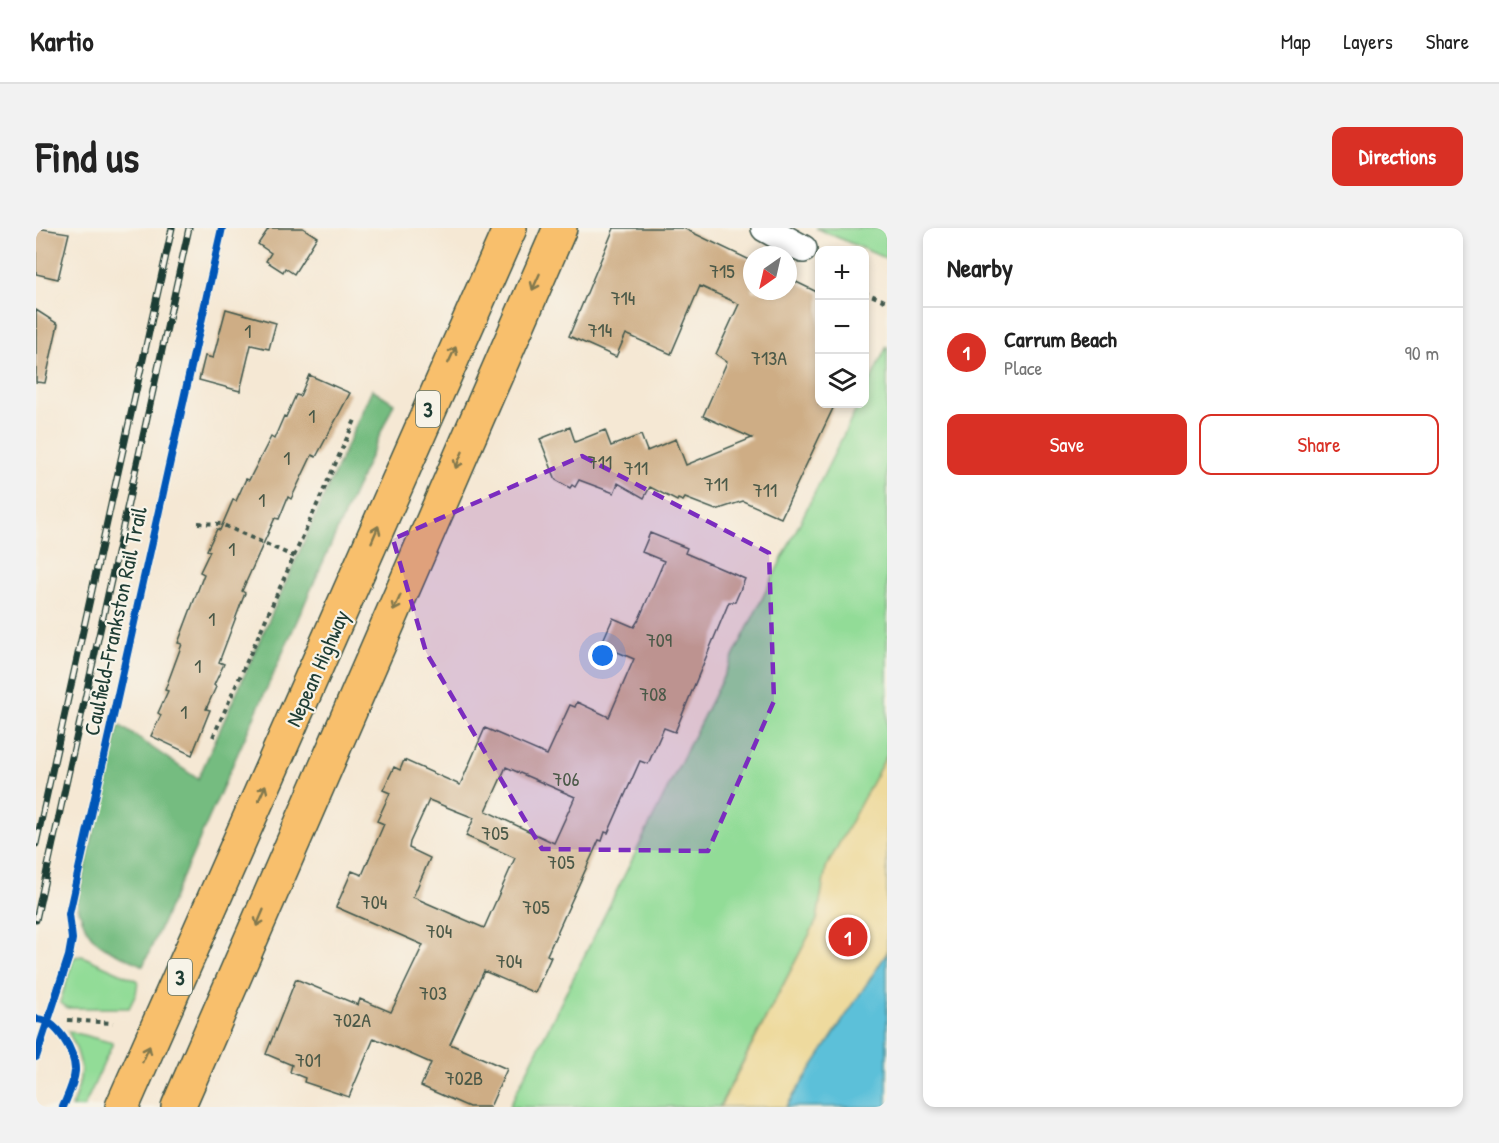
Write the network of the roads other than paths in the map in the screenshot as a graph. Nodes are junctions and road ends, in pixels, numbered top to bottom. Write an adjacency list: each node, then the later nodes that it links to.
1 (510, 228): 5 (highway, Nepean Highway / 3, one-way to 1)
2 (560, 228): 6 (highway, Nepean Highway / 3, one-way to 6)
3 (765, 228): 4 (lane)
4 (804, 249)
5 (122, 1107)
6 (178, 1107)

